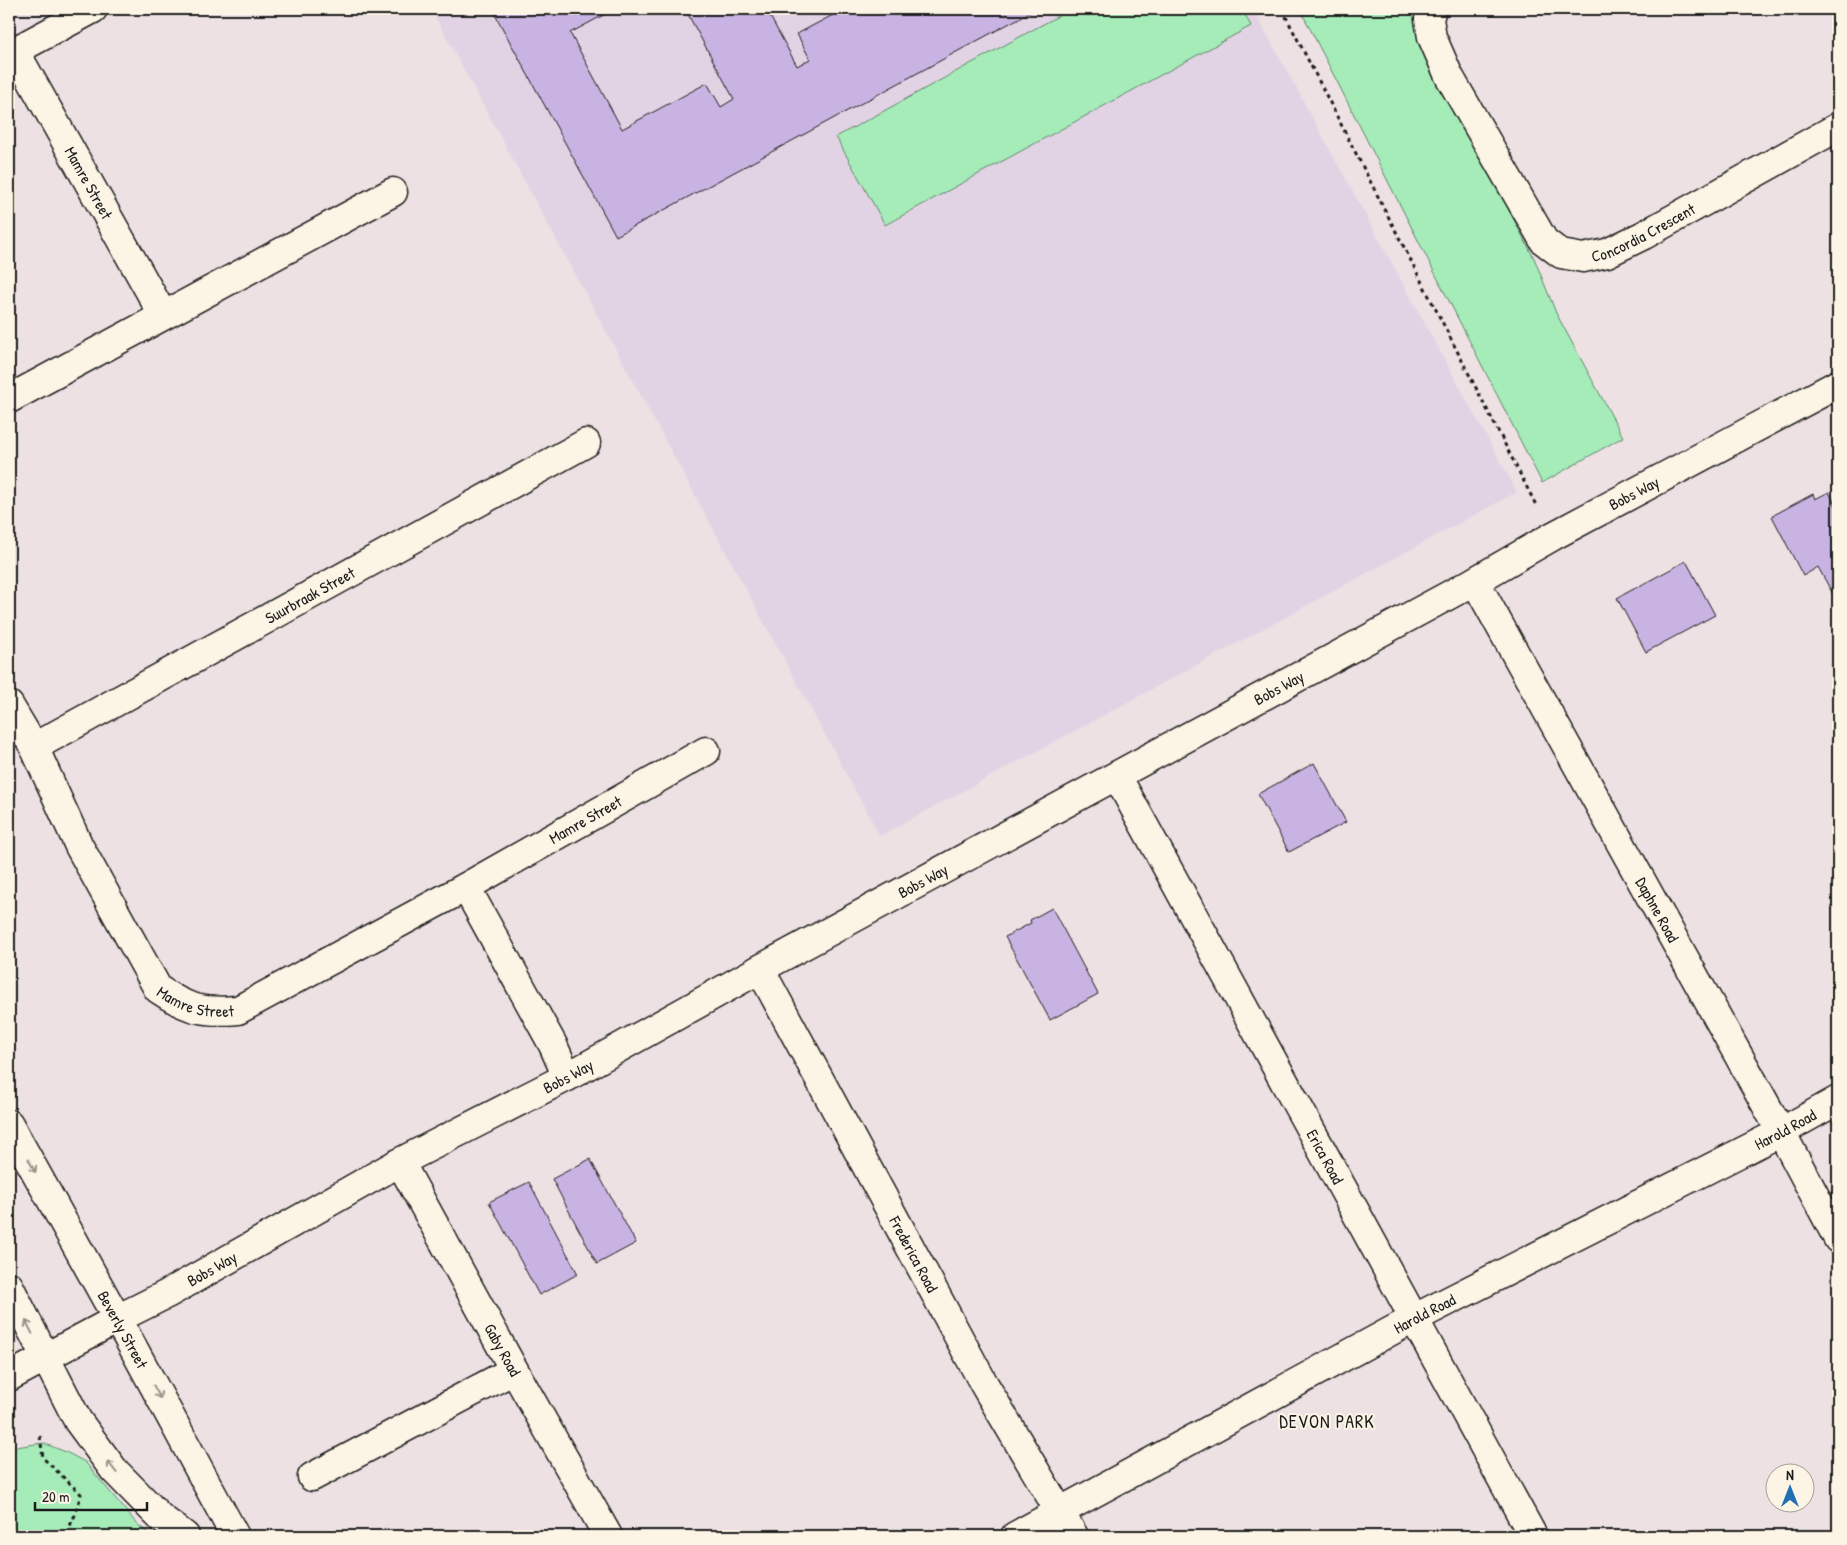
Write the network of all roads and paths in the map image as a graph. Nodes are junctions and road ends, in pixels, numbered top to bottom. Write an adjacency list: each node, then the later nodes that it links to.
1 (93, 9): 4 (street)
2 (1282, 9): 11 (path)
3 (1432, 9): 5 (street, Concordia Crescent)
4 (12, 53): 7 (street, Mamre Street)
5 (1838, 127)
6 (393, 192): 7 (street)
7 (163, 315): 9 (street)
8 (1836, 391): 12 (street, Bobs Way)
9 (9, 399)
10 (586, 443): 14 (street, Suurbraak Street)
11 (1540, 513)
12 (1475, 581): 16 (street, Bobs Way); 22 (street, Daphne Road)
13 (9, 705): 14 (street, Mamre Street)
14 (34, 747): 17 (street, Mamre Street)
15 (706, 751): 17 (street, Mamre Street)
16 (1117, 776): 18 (street, Bobs Way); 26 (street, Erica Road)
17 (466, 887): 19 (street)
18 (760, 969): 19 (street, Bobs Way); 33 (street, Frederica Road)
19 (567, 1077): 23 (street, Bobs Way)
20 (1838, 1100): 22 (street, Harold Road)
21 (9, 1124): 27 (street, Beverly Street, one-way to 27)
22 (1781, 1132): 24 (street, Daphne Road); 26 (street, Harold Road)
23 (400, 1162): 27 (street, Bobs Way); 29 (street, Gaby Road)
24 (1838, 1239)
25 (9, 1286): 28 (street, one-way to 25)
26 (1415, 1318): 33 (street, Harold Road); 40 (street, Erica Road)
27 (117, 1319): 28 (street, Bobs Way); 36 (street, Beverly Street, one-way to 36)
28 (45, 1358): 30 (street, Bobs Way); 35 (street, one-way to 28)
29 (514, 1370): 32 (street); 37 (street, Gaby Road)
30 (9, 1377)
31 (40, 1436): 34 (path)
32 (312, 1476)
33 (1060, 1511): 38 (street, Harold Road); 39 (street, Frederica Road)
34 (64, 1536)
35 (185, 1536)
36 (235, 1536)
37 (608, 1536)
38 (1015, 1536)
39 (1074, 1536)
40 (1533, 1536)

